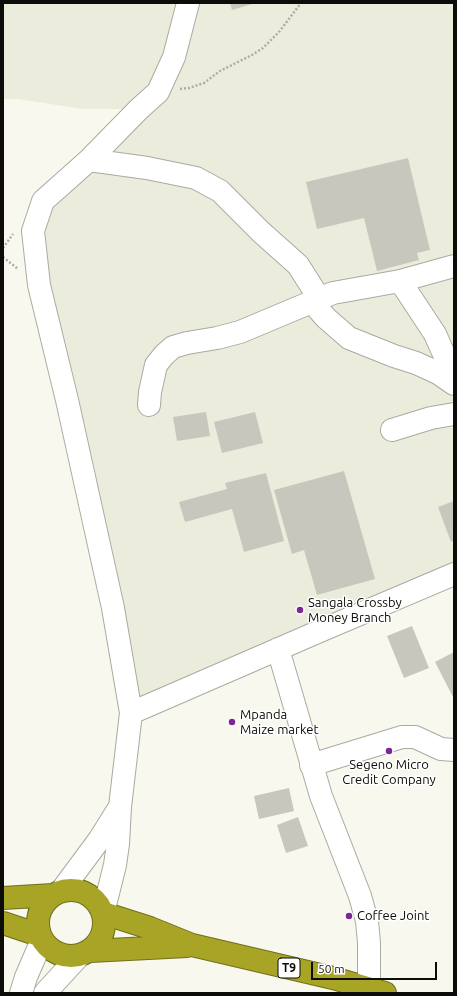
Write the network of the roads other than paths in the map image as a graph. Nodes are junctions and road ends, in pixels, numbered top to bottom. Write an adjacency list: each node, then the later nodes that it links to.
1 (188, 3): 2 (street)
2 (89, 160): 5 (street); 13 (street)
3 (454, 266): 4 (street)
4 (400, 281): 5 (street); 6 (street)
5 (315, 300): 7 (street); 8 (street)
6 (454, 376)
7 (454, 384)
8 (149, 405)
9 (454, 414): 10 (street)
10 (392, 430)
11 (454, 574): 12 (street)
12 (278, 649): 13 (street); 15 (street)
13 (131, 713): 16 (street)
14 (454, 750): 15 (street)
15 (311, 765): 24 (street)
16 (120, 807): 17 (street); 19 (street)
17 (58, 892): 18 (highway); 19 (highway); 21 (highway)
18 (3, 898)
19 (103, 913): 22 (highway, T9); 23 (highway)
20 (3, 923): 21 (highway, T9)
21 (41, 938): 23 (highway, T9); 25 (street)
22 (192, 945): 23 (highway, T9); 24 (highway, T9)
23 (84, 954): 26 (street)
24 (377, 990)
25 (21, 993)
26 (45, 993)

